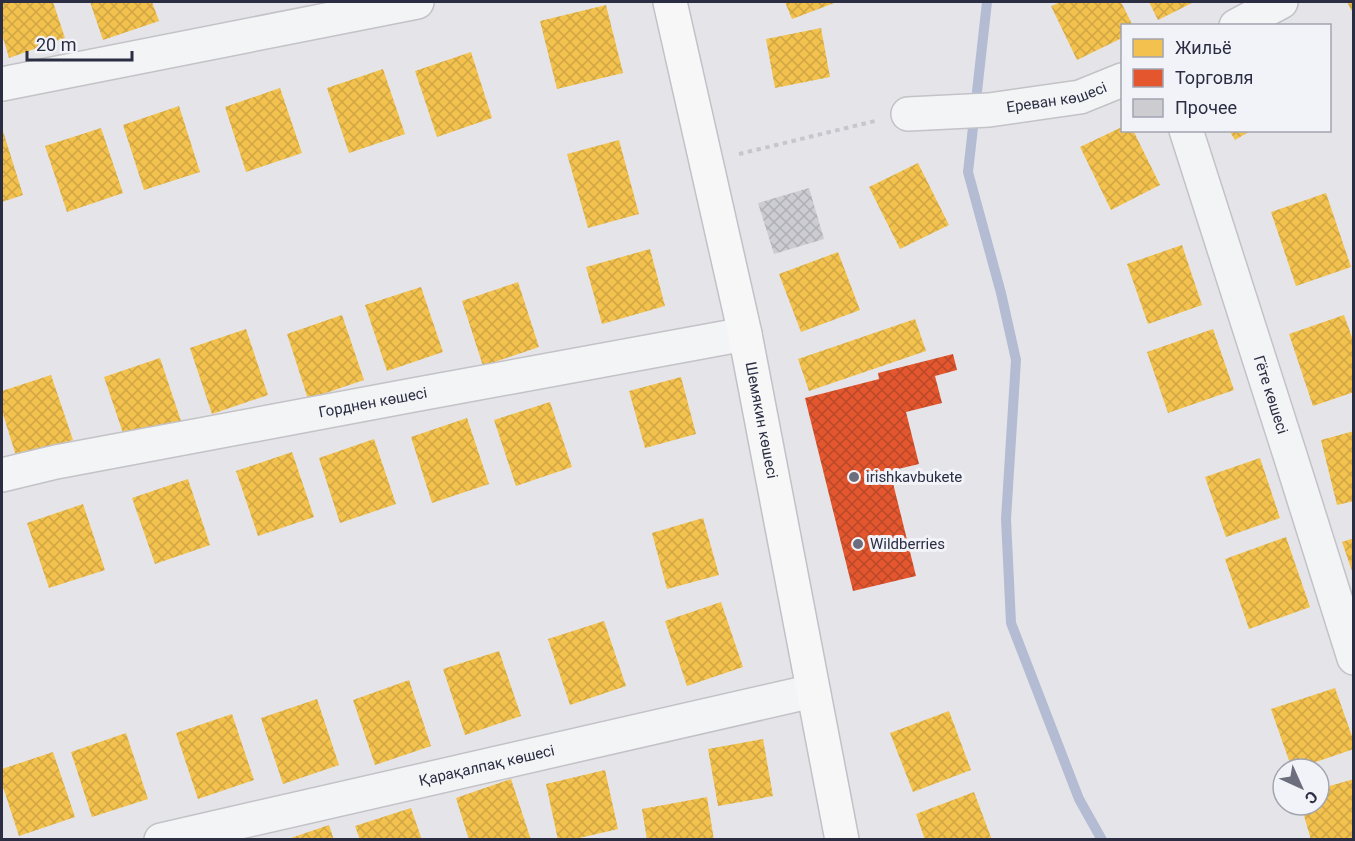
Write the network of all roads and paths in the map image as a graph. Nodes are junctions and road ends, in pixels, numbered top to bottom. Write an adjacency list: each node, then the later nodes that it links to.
1 (417, 2): 6 (street)
2 (670, 2): 9 (main road, Шемякин көшесі)
3 (1281, 2): 4 (street)
4 (1240, 24)
5 (1121, 80): 7 (street, Ереван көшесі)
6 (2, 84)
7 (908, 114): 9 (path)
8 (1187, 132): 12 (street, Гёте көшесі)
9 (706, 161): 10 (main road, Шемякин көшесі)
10 (745, 334): 11 (street, Горднен көшесі); 13 (main road, Шемякин көшесі)
11 (2, 475)
12 (1353, 658)
13 (813, 691): 14 (street, Қарақалпақ көшесі); 15 (main road, Шемякин көшесі)
14 (160, 840)
15 (842, 840)

